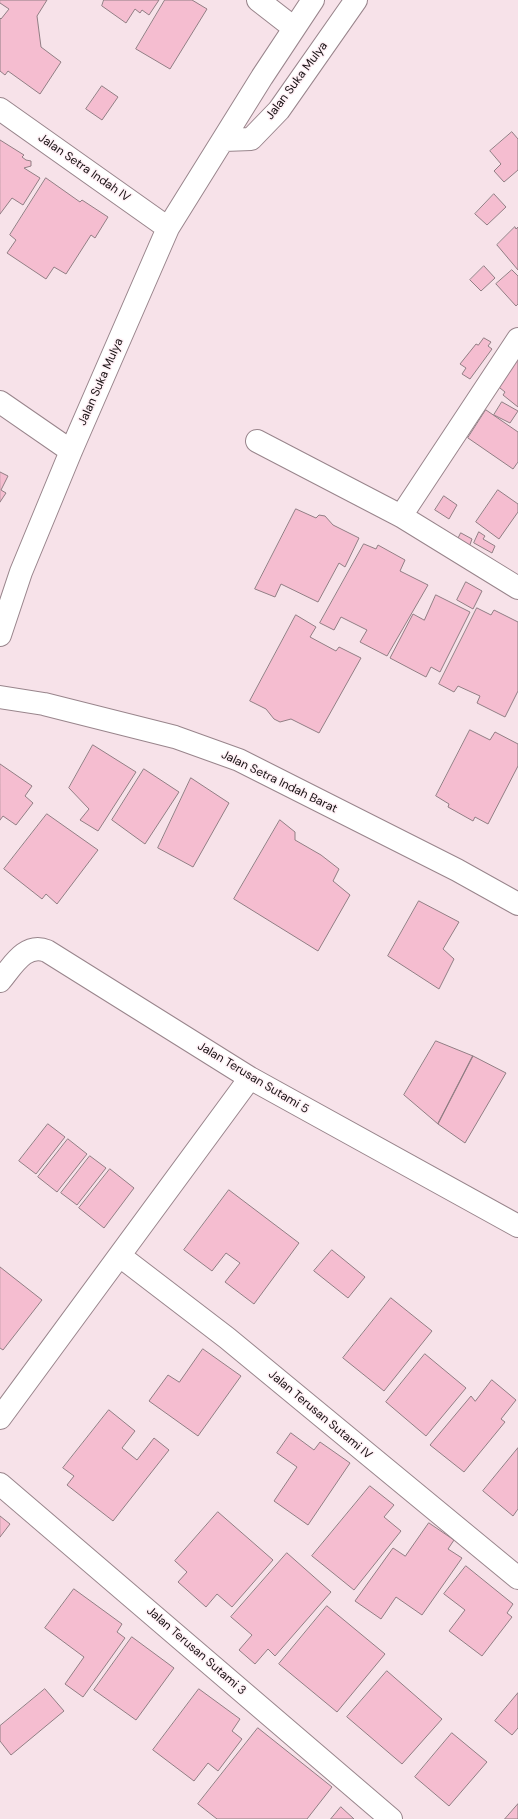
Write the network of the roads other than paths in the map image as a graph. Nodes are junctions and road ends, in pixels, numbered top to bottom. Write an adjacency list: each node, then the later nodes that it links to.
1 (258, 0): 4 (street)
2 (313, 0): 4 (street, Jalan Suka Mulya)
3 (356, 0): 6 (street, Jalan Suka Mulya)
4 (294, 28): 6 (street, Jalan Suka Mulya)
5 (0, 109): 7 (street, Jalan Setra Indah IV)
6 (224, 140): 7 (street, Jalan Suka Mulya)
7 (168, 228): 11 (street, Jalan Suka Mulya)
8 (518, 339): 12 (street)
9 (0, 402): 11 (street)
10 (257, 441): 12 (street)
11 (71, 451): 14 (street, Jalan Suka Mulya)
12 (401, 516): 13 (street)
13 (518, 588)
14 (0, 635)
15 (0, 697): 16 (street, Jalan Setra Indah Barat)
16 (518, 904)
17 (0, 981): 18 (street, Jalan Terusan Sutami 5)
18 (250, 1078): 19 (street, Jalan Terusan Sutami 5); 20 (street)
19 (518, 1226)
20 (120, 1256): 21 (street); 23 (street, Jalan Terusan Sutami IV)
21 (0, 1418)
22 (0, 1484): 24 (street, Jalan Terusan Sutami 3)
23 (518, 1578)
24 (391, 1819)

